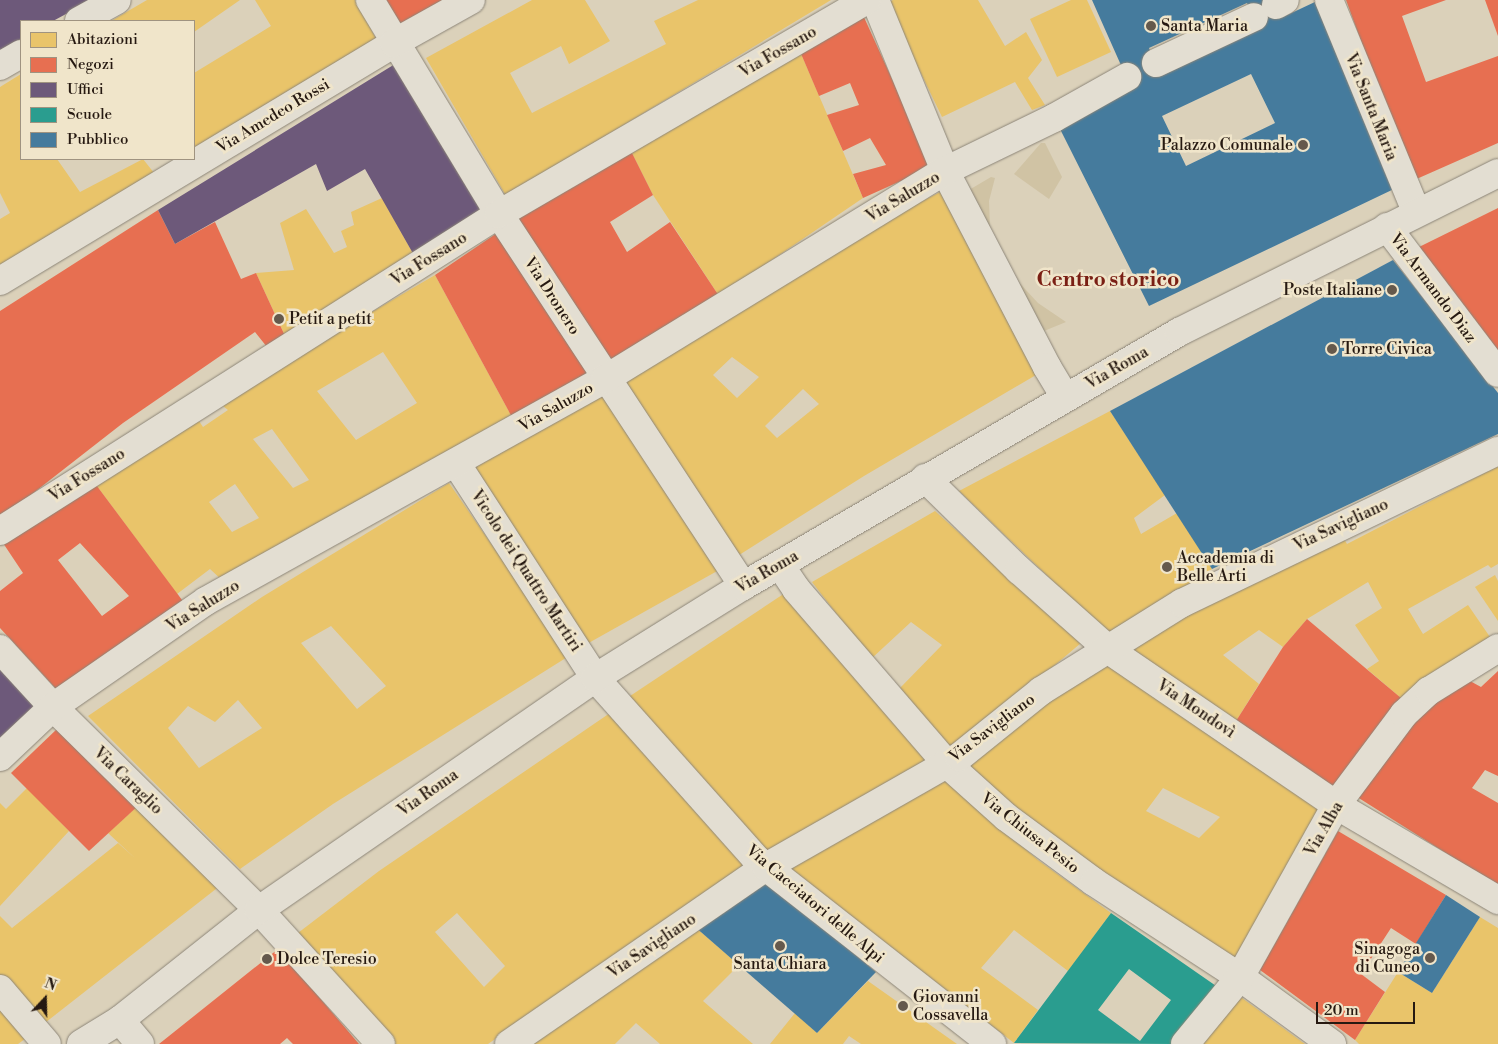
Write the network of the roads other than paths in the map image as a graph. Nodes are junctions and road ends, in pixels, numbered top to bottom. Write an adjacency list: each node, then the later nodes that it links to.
1 (117, 0): 8 (street)
2 (370, 0): 9 (street, Via Dronero)
3 (471, 0): 9 (street, Via Amedeo Rossi)
4 (867, 0): 17 (street, Via Fossano)
5 (875, 0): 14 (street)
6 (1329, 0): 16 (street, Via Santa Maria)
7 (1272, 7): 11 (street)
8 (81, 20)
9 (394, 43): 17 (street, Via Dronero); 19 (street, Via Amedeo Rossi)
10 (20, 55): 12 (street)
11 (1156, 63)
12 (0, 66)
13 (1127, 77): 14 (street, Via Saluzzo)
14 (945, 171): 21 (street, Via Saluzzo); 22 (street)
15 (1498, 173): 16 (street, Via Roma)
16 (1417, 212): 18 (street, Via Roma)
17 (499, 214): 21 (street, Via Dronero); 26 (street, Via Fossano)
18 (1387, 227): 20 (street, Via Armando Diaz); 22 (street, Via Roma)
19 (0, 281)
20 (1498, 373)
21 (605, 379): 24 (street, Via Saluzzo); 28 (street, Via Dronero)
22 (1066, 397): 25 (street, Via Roma)
23 (1498, 451): 31 (street, Via Savigliano)
24 (456, 463): 32 (street, Vicolo dei Quattro Martiri); 33 (street, Via Saluzzo)
25 (925, 478): 27 (street, Via Roma); 31 (street, Via Mondovì)
26 (0, 531)
27 (780, 565): 28 (street, Via Roma); 35 (street, Via Chiusa Pesio)
28 (743, 586): 32 (street, Via Roma)
29 (1498, 648): 36 (street, Via Alba)
30 (0, 649): 33 (street, Via Caraglio)
31 (1109, 650): 35 (street, Via Savigliano); 36 (street, Via Mondovì)
32 (595, 678): 37 (street, Via Cacciatori delle Alpi); 39 (street, Via Roma)
33 (53, 707): 34 (street, Via Saluzzo); 39 (street, Via Caraglio)
34 (0, 757)
35 (946, 764): 37 (street, Via Savigliano); 40 (street, Via Chiusa Pesio)
36 (1336, 805): 38 (street, Via Mondovì); 40 (street, Via Alba)
37 (766, 868): 47 (street, Via Savigliano); 48 (street, Via Cacciatori delle Alpi)
38 (1498, 900)
39 (259, 910): 42 (street, Via Roma); 46 (street, Via Caraglio)
40 (1240, 977): 49 (street, Via Alba); 50 (street, Via Chiusa Pesio)
41 (0, 988): 43 (street)
42 (120, 1020): 44 (street, Via Roma); 45 (street)
43 (47, 1044)
44 (81, 1044)
45 (140, 1044)
46 (381, 1044)
47 (509, 1044)
48 (992, 1044)
49 (1185, 1044)
50 (1332, 1044)

